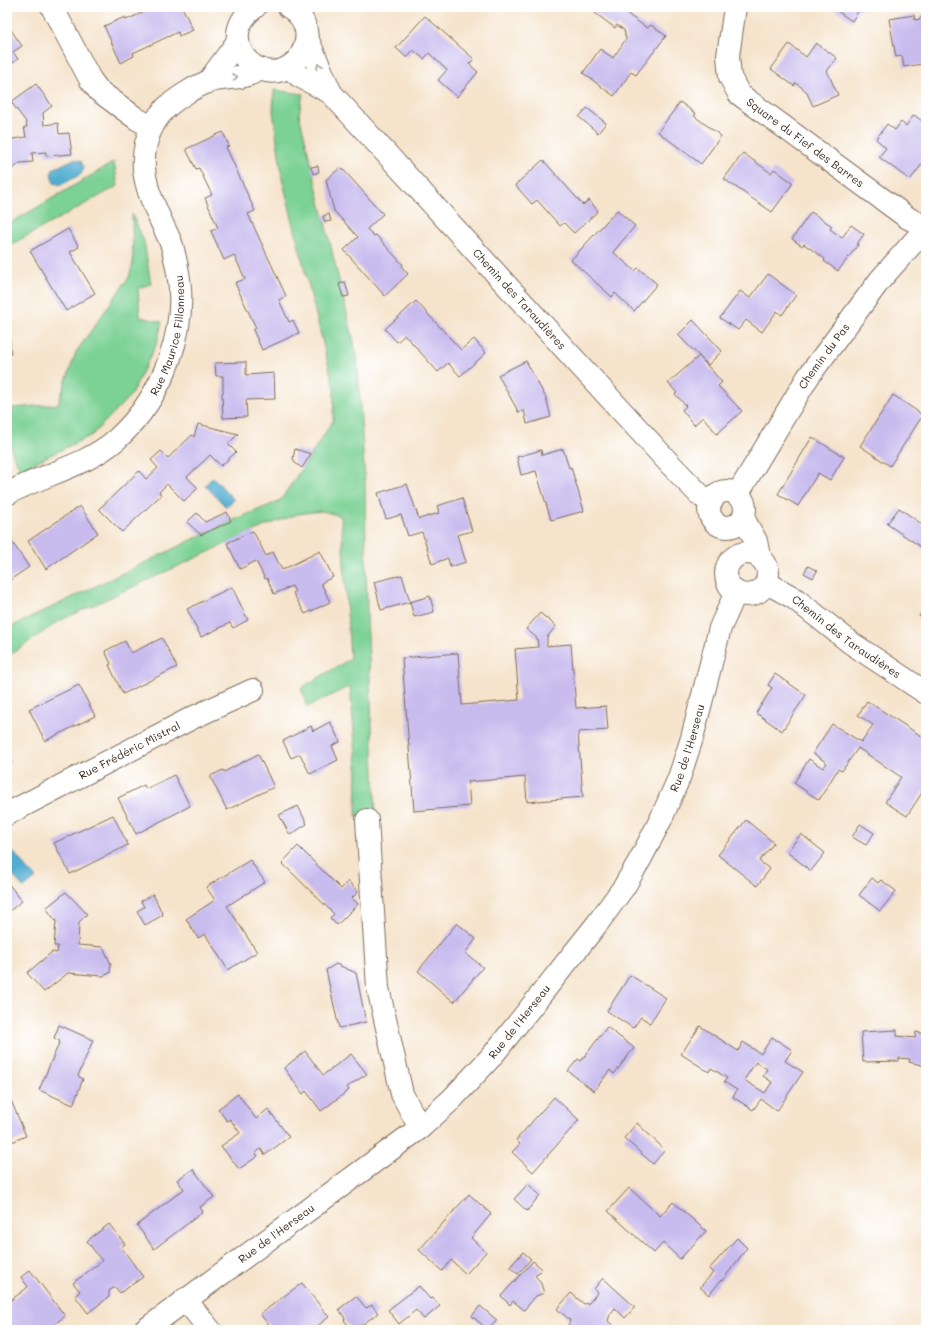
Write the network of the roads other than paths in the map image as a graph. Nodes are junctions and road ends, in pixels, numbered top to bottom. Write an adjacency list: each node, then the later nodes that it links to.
1 (52, 7): 11 (street)
2 (255, 7): 6 (street)
3 (735, 7): 12 (street, Square du Fief des Barres)
4 (292, 8): 5 (street, Chemin des Taraudières)
5 (307, 38): 7 (street); 10 (street, Chemin des Taraudières, one-way to 5)
6 (238, 41): 8 (street); 9 (street, Rue Maurice Fillonneau)
7 (289, 67): 8 (street); 10 (street, Chemin des Taraudières)
8 (260, 69): 9 (street, Rue Maurice Fillonneau, one-way to 8)
9 (208, 82): 11 (street, Rue Maurice Fillonneau)
10 (331, 93): 15 (street, Chemin des Taraudières)
11 (152, 127): 13 (street, Rue Maurice Fillonneau)
12 (925, 229): 14 (street, Chemin du Pas)
13 (7, 494)
14 (737, 494): 15 (street); 16 (street)
15 (712, 501): 17 (street)
16 (743, 518): 17 (street); 18 (street)
17 (724, 527): 19 (street)
18 (759, 556): 19 (street); 20 (street)
19 (732, 559): 21 (street)
20 (767, 583): 21 (street); 23 (street, Chemin des Taraudières)
21 (737, 592): 26 (street, Rue de l'Herseau)
22 (253, 690): 24 (street, Rue Frédéric Mistral)
23 (926, 692)
24 (7, 814)
25 (367, 820): 26 (street)
26 (420, 1128): 27 (street, Rue de l'Herseau)
27 (185, 1299): 28 (street, Rue de l'Herseau); 29 (street)
28 (145, 1330)
29 (210, 1330)

